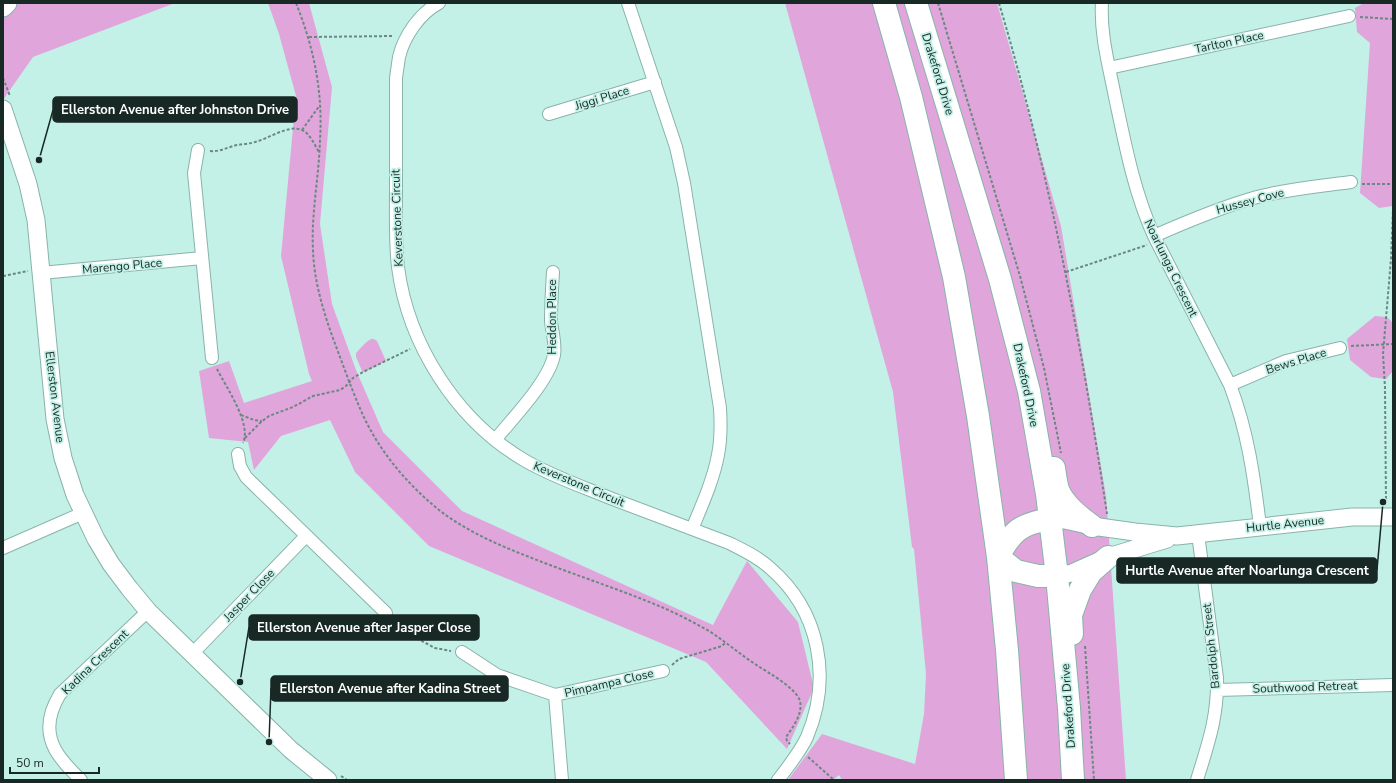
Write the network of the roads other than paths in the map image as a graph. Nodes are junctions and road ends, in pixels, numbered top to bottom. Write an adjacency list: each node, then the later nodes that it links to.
1 (7, 3): 7 (main road)
2 (439, 3): 23 (street, Keverstone Circuit)
3 (628, 3): 10 (street)
4 (884, 3): 36 (highway)
5 (916, 3): 22 (highway, Drakeford Drive)
6 (1102, 3): 9 (street, Noarlunga Crescent)
7 (3, 7)
8 (1349, 16): 9 (street, Tarlton Place)
9 (1109, 68): 15 (street, Noarlunga Crescent)
10 (655, 82): 12 (street, Jiggi Place); 30 (street)
11 (3, 109): 17 (street, Ellerston Avenue)
12 (549, 114)
13 (198, 150): 16 (street)
14 (1351, 182): 15 (street, Hussey Cove)
15 (1155, 239): 21 (street, Noarlunga Crescent)
16 (202, 258): 17 (street, Marengo Place); 20 (street)
17 (41, 271): 26 (street, Ellerston Avenue)
18 (552, 272): 23 (street, Heddon Place)
19 (1340, 348): 21 (street, Bews Place)
20 (212, 358)
21 (1230, 385): 29 (street, Noarlunga Crescent)
22 (1029, 391): 27 (highway, Drakeford Drive); 28 (highway)
23 (495, 440): 30 (street, Keverstone Circuit)
24 (238, 454): 32 (street)
25 (1389, 511): 29 (street, Hurtle Avenue)
26 (83, 513): 34 (street); 38 (street, Ellerston Avenue)
27 (1050, 519): 28 (street, Hurtle Avenue); 36 (highway); 37 (highway, Drakeford Drive)
28 (1100, 520): 33 (street, Hurtle Avenue)
29 (1260, 526): 31 (street, Hurtle Avenue)
30 (692, 529): 50 (street, Keverstone Circuit)
31 (1198, 534): 33 (street, Hurtle Avenue); 44 (street, Bardolph Street)
32 (306, 536): 39 (street); 41 (street, Jasper Close)
33 (1177, 536): 35 (street, Hurtle Avenue)
34 (3, 548)
35 (1108, 557): 37 (street, Hurtle Avenue); 46 (highway)
36 (998, 558): 37 (highway); 51 (highway)
37 (1057, 576): 46 (highway, Drakeford Drive)
38 (148, 610): 41 (street, Ellerston Avenue); 47 (street, Kadina Crescent)
39 (386, 613)
40 (462, 652): 45 (street, Pimpampa Close)
41 (192, 654): 48 (street, Ellerston Avenue)
42 (663, 671): 45 (street, Pimpampa Close)
43 (1393, 685): 44 (street, Southwood Retreat)
44 (1217, 690): 53 (street, Bardolph Street)
45 (555, 695): 49 (street, Pimpampa Close)
46 (1069, 708): 52 (highway, Drakeford Drive)
47 (81, 780)
48 (328, 780)
49 (562, 780)
50 (778, 780)
51 (1016, 780)
52 (1073, 780)
53 (1197, 780)

